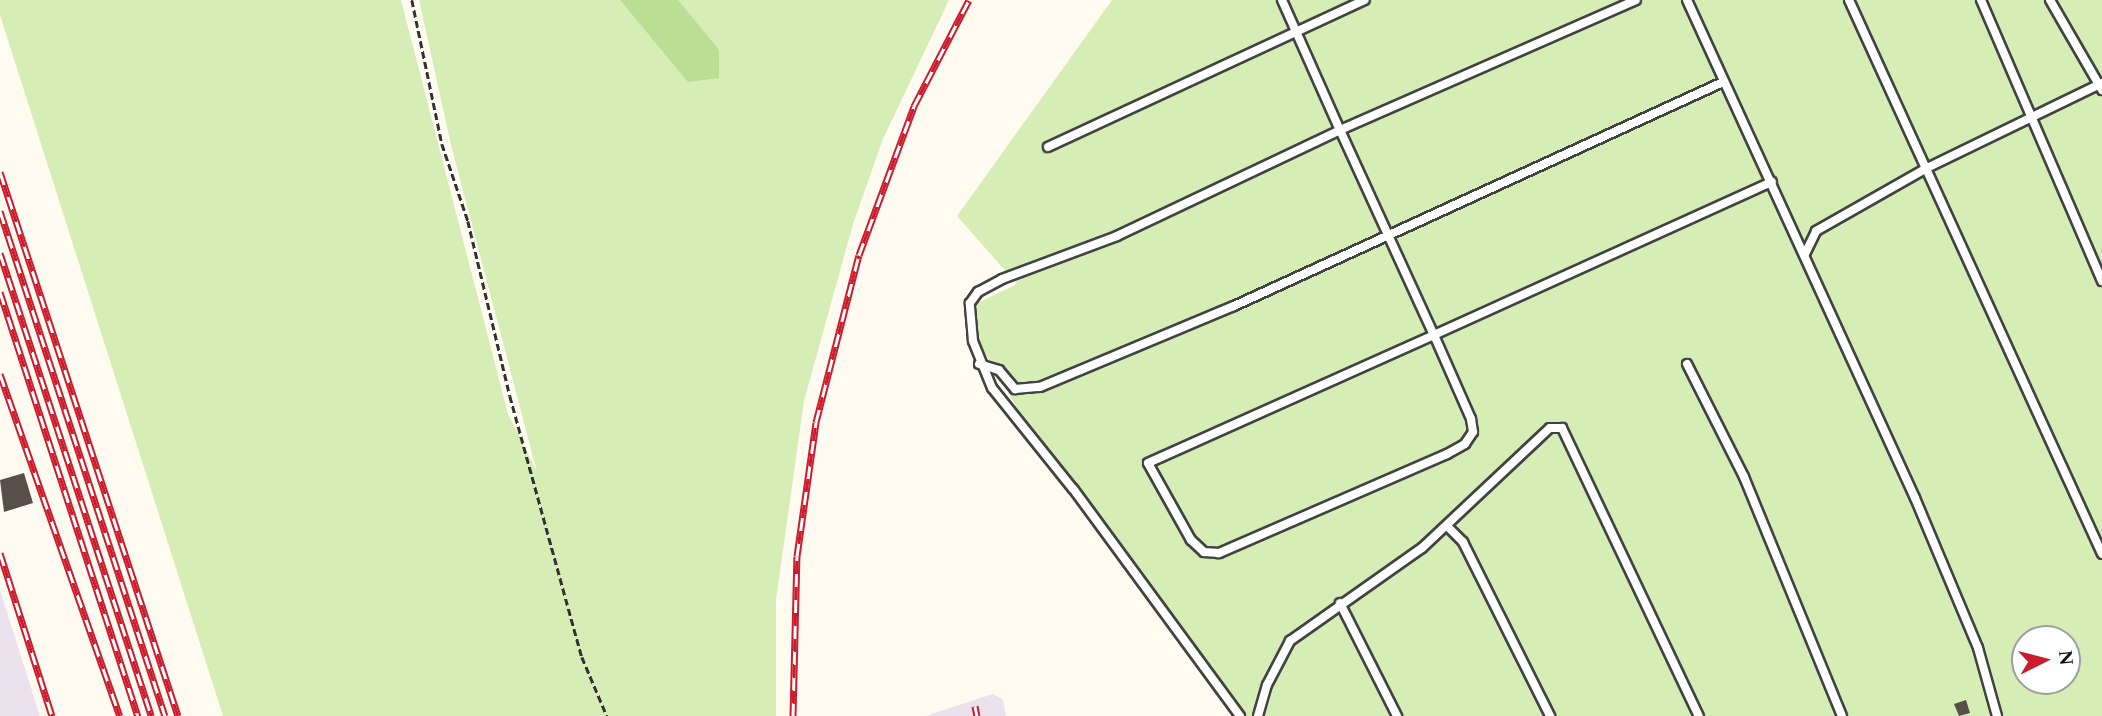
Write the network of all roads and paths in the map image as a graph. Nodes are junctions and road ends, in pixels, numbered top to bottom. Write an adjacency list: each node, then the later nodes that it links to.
1 (412, 0): 26 (path)
2 (1282, 0): 9 (lane)
3 (1365, 0): 9 (lane)
4 (1636, 0): 13 (lane)
5 (1687, 0): 10 (lane)
6 (1849, 0): 15 (lane)
7 (1982, 0): 12 (lane)
8 (2050, 0): 11 (lane)
9 (1296, 34): 13 (lane); 14 (lane)
10 (1723, 82): 16 (lane); 17 (lane)
11 (2101, 86): 12 (lane)
12 (2031, 119): 15 (lane); 19 (lane)
13 (1340, 130): 17 (lane); 21 (lane)
14 (1048, 147)
15 (1927, 168): 18 (lane); 24 (lane)
16 (1772, 182): 18 (lane); 20 (lane)
17 (1388, 237): 20 (lane); 21 (lane)
18 (1805, 254): 33 (lane)
19 (2102, 281)
20 (1434, 335): 20 (lane)
21 (979, 364): 27 (lane)
22 (1687, 364): 32 (lane)
23 (1447, 526): 25 (lane); 30 (lane); 31 (lane)
24 (2102, 554)
25 (1340, 603): 28 (lane); 29 (lane)
26 (607, 716)
27 (1240, 716)
28 (1258, 716)
29 (1397, 716)
30 (1550, 716)
31 (1699, 716)
32 (1842, 716)
33 (1997, 716)

